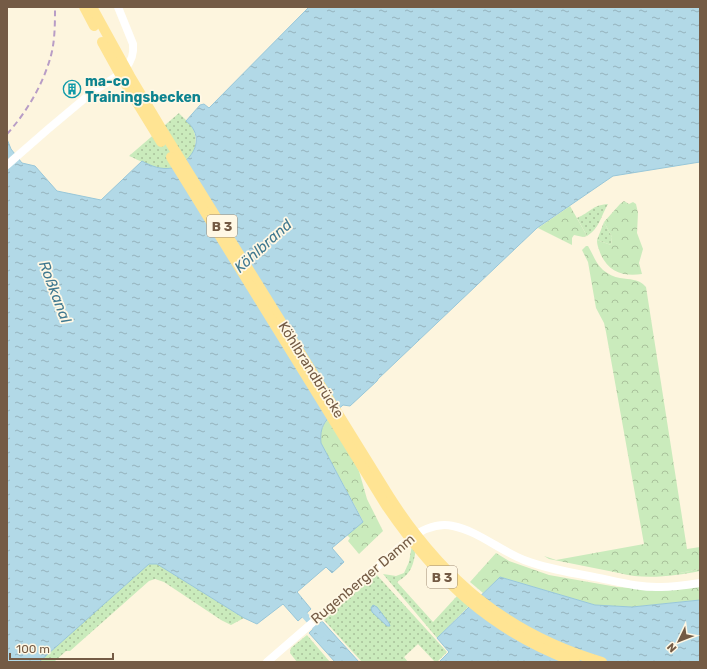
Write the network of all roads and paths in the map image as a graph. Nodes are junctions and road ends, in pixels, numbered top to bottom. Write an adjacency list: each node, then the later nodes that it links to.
1 (84, 7): 7 (main road, Köhlbrandbrücke / B 3)
2 (92, 7): 8 (main road, Köhlbrandbrücke / B 3)
3 (118, 7): 4 (street)
4 (7, 165)
5 (700, 583): 6 (street, Rugenberger Damm)
6 (267, 662)
7 (575, 662)
8 (602, 662)

